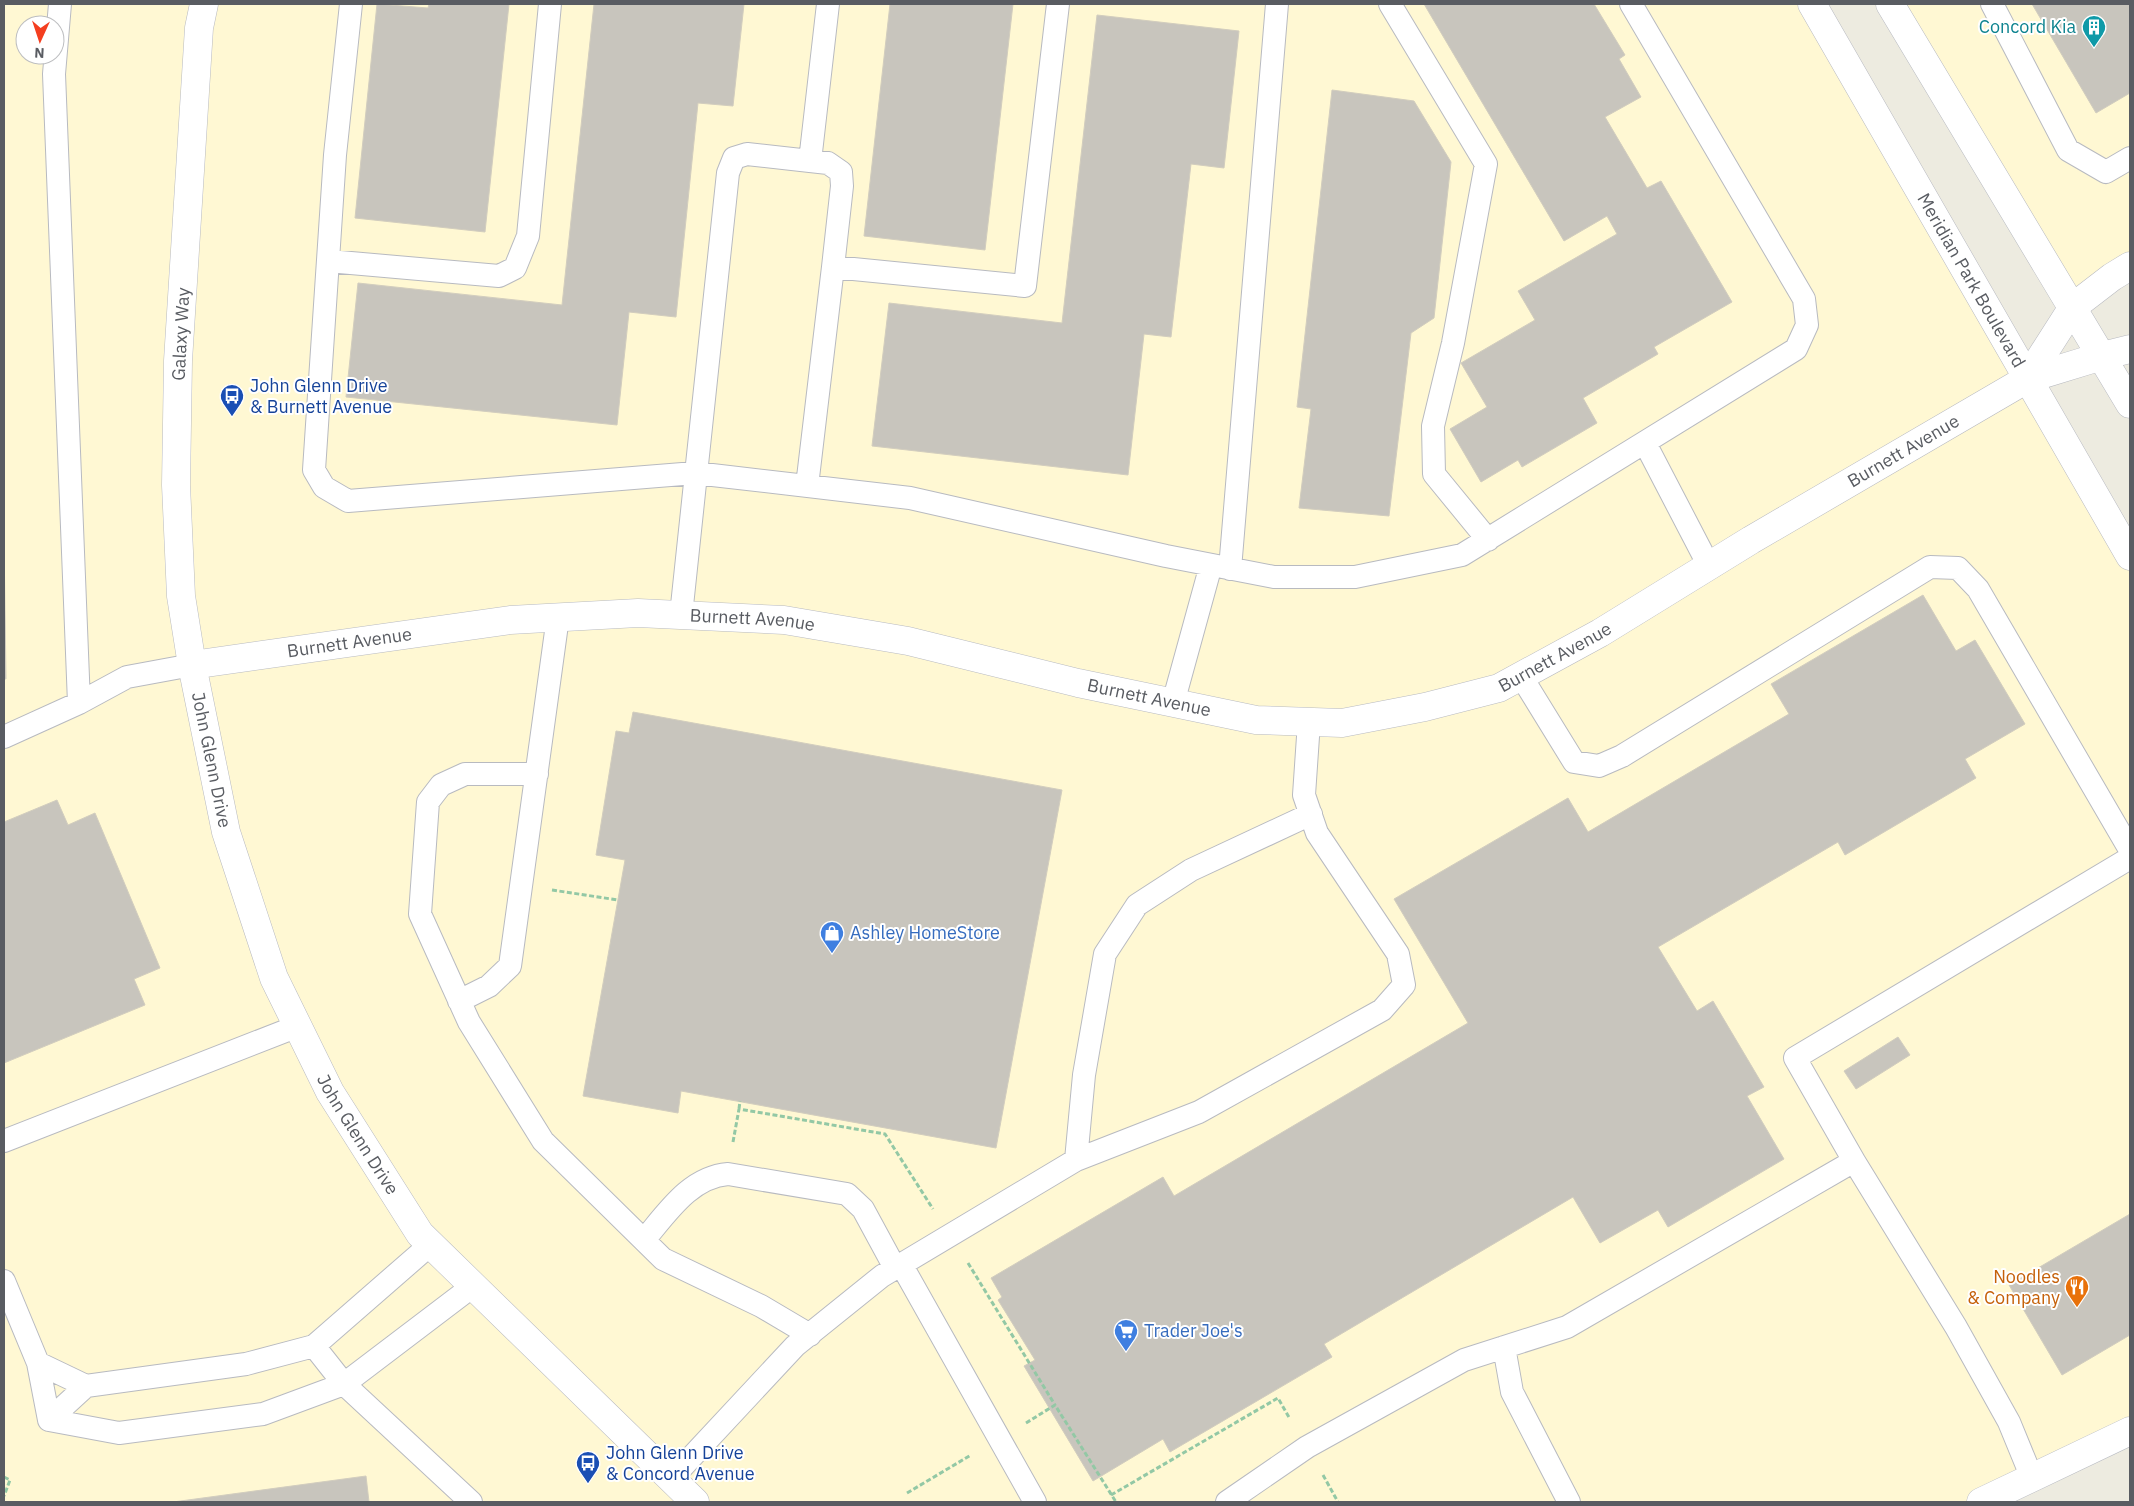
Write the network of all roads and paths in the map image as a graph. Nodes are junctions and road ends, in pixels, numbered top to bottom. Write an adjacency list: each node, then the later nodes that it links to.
1 (60, 4): 34 (lane)
2 (204, 4): 32 (street, Galaxy Way)
3 (352, 4): 15 (lane)
4 (550, 4): 15 (lane)
5 (828, 4): 14 (lane)
6 (1058, 4): 17 (lane)
7 (1276, 4): 29 (lane)
8 (1390, 4): 26 (lane)
9 (1631, 4): 23 (lane)
10 (1812, 4): 21 (street, Meridian Park Boulevard)
11 (1890, 4): 18 (street)
12 (1992, 4): 13 (lane)
13 (2130, 158)
14 (810, 161): 17 (lane); 24 (lane)
15 (328, 261): 24 (lane)
16 (2130, 266): 18 (street, Burnett Avenue)
17 (833, 267): 25 (lane)
18 (2073, 308): 20 (street); 21 (street, Burnett Avenue)
19 (2130, 349): 20 (street, Burnett Avenue)
20 (2102, 356): 21 (street, Burnett Avenue); 22 (street)
21 (2027, 379): 27 (street, Meridian Park Boulevard); 28 (street, Burnett Avenue)
22 (2130, 404)
23 (1645, 443): 26 (lane); 28 (lane)
24 (695, 473): 25 (lane); 30 (lane)
25 (807, 486): 29 (lane)
26 (1488, 540): 29 (lane)
27 (2130, 556)
28 (1709, 566): 33 (street, Burnett Avenue)
29 (1221, 567): 35 (lane)
30 (681, 615): 31 (street, Burnett Avenue); 35 (street, Burnett Avenue)
31 (558, 617): 32 (street, Burnett Avenue); 38 (lane)
32 (192, 665): 34 (lane); 45 (street, John Glenn Drive)
33 (1521, 676): 36 (street, Burnett Avenue); 40 (lane)
34 (79, 703): 37 (lane)
35 (1173, 703): 36 (street, Burnett Avenue)
36 (1309, 722): 39 (lane)
37 (4, 737)
38 (537, 774): 42 (lane); 44 (lane)
39 (1311, 814): 49 (lane); 49 (lane)
40 (2130, 850)
41 (2130, 858): 50 (lane)
42 (522, 886): 43 (path); 44 (lane)
43 (618, 900)
44 (459, 1001): 51 (lane)
45 (298, 1026): 48 (lane); 52 (street, John Glenn Drive)
46 (740, 1101): 47 (path)
47 (739, 1109)
48 (4, 1142)
49 (1076, 1160): 53 (lane)
50 (1854, 1161): 58 (lane); 66 (lane)
51 (644, 1240): 53 (lane); 56 (lane)
52 (431, 1244): 55 (street, John Glenn Drive); 57 (lane)
53 (898, 1266): 56 (lane); 72 (lane)
54 (4, 1282): 59 (lane)
55 (473, 1286): 60 (lane); 67 (street, John Glenn Drive)
56 (810, 1335): 67 (lane)
57 (314, 1346): 60 (lane); 61 (lane)
58 (1504, 1347): 64 (lane); 75 (lane)
59 (38, 1362): 61 (lane); 62 (lane)
60 (344, 1384): 62 (lane); 70 (lane)
61 (86, 1386): 62 (lane)
62 (49, 1420)
63 (2130, 1431): 66 (street)
64 (1307, 1447): 68 (path); 73 (lane); 74 (path)
65 (4, 1477): 69 (path)
66 (2032, 1478): 76 (street)
67 (671, 1479): 71 (street, John Glenn Drive)
68 (1111, 1495)
69 (4, 1496)
70 (471, 1502)
71 (696, 1502)
72 (1035, 1502)
73 (1227, 1502)
74 (1338, 1502)
75 (1569, 1502)
76 (1981, 1502)

